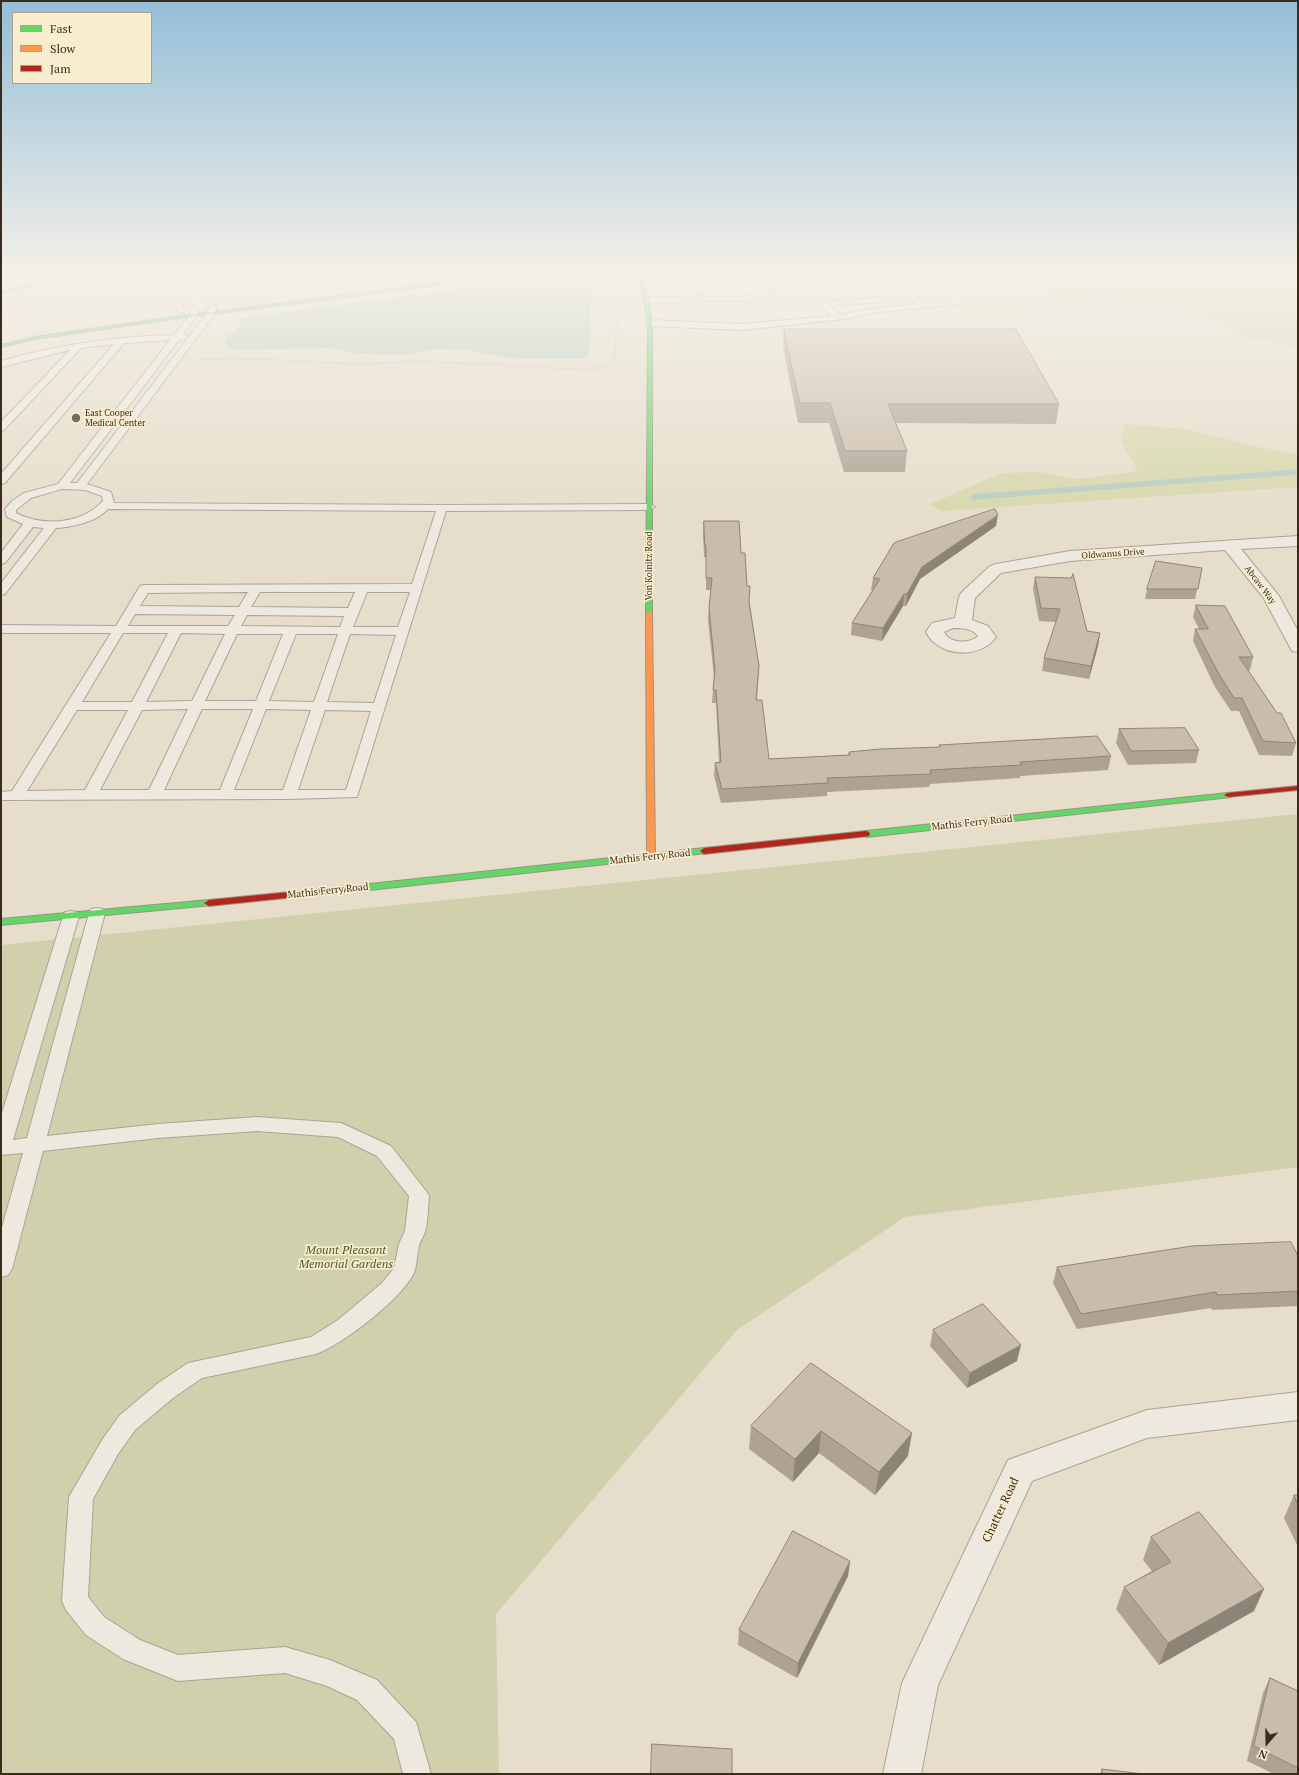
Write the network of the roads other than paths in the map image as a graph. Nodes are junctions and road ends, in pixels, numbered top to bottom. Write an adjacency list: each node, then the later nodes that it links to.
1 (24, 358): 7 (lane)
2 (67, 358): 8 (lane)
3 (107, 358): 9 (lane)
4 (162, 358): 10 (lane)
5 (178, 358): 11 (lane)
6 (650, 358): 15 (main road, Von Kolnitz Road)
7 (1, 364)
8 (1, 428)
9 (1, 481)
10 (62, 486): 11 (lane); 13 (lane)
11 (80, 486): 14 (lane)
12 (1, 504): 13 (lane)
13 (14, 504): 17 (lane)
14 (106, 506): 16 (lane); 18 (lane)
15 (650, 507): 16 (lane); 51 (main road, Von Kolnitz Road)
16 (442, 508): 24 (lane)
17 (30, 524): 18 (lane); 21 (lane)
18 (53, 524): 25 (lane)
19 (1298, 541): 20 (street, Oldwanus Drive)
20 (1230, 546): 29 (street, Oldwanus Drive); 37 (street, Abcaw Way)
21 (1, 561)
22 (256, 588): 23 (lane); 26 (lane); 27 (lane)
23 (364, 588): 24 (lane); 28 (lane)
24 (417, 588): 36 (lane)
25 (1, 591)
26 (131, 610): 27 (lane); 30 (lane)
27 (243, 612): 28 (lane); 33 (lane)
28 (352, 612): 35 (lane)
29 (963, 623)
30 (119, 628): 31 (lane); 32 (lane); 39 (lane)
31 (1, 629)
32 (177, 629): 33 (lane); 40 (lane)
33 (233, 629): 34 (lane); 41 (lane)
34 (291, 630): 35 (lane); 38 (lane)
35 (345, 630): 36 (lane); 42 (lane)
36 (403, 631): 43 (lane)
37 (1298, 647)
38 (261, 705): 41 (lane); 42 (lane); 48 (lane)
39 (73, 706): 40 (lane); 45 (lane)
40 (137, 706): 41 (lane); 46 (lane)
41 (197, 706): 47 (lane)
42 (319, 706): 43 (lane); 49 (lane)
43 (379, 707): 49 (lane)
44 (1298, 788): 51 (main road, Mathis Ferry Road)
45 (17, 795): 46 (lane); 50 (lane)
46 (90, 795): 47 (lane)
47 (154, 795): 48 (lane)
48 (225, 795): 49 (lane)
49 (289, 795)
50 (1, 796)
51 (651, 857): 52 (main road, Mathis Ferry Road)
52 (97, 913): 53 (main road, Mathis Ferry Road); 55 (lane)
53 (71, 916): 54 (main road, Mathis Ferry Road); 56 (lane)
54 (1, 922)
55 (36, 1144): 56 (lane); 57 (lane); 59 (lane)
56 (1, 1148)
57 (1, 1268)
58 (1298, 1406): 60 (street, Chatter Road)
59 (417, 1774)
60 (902, 1774)

